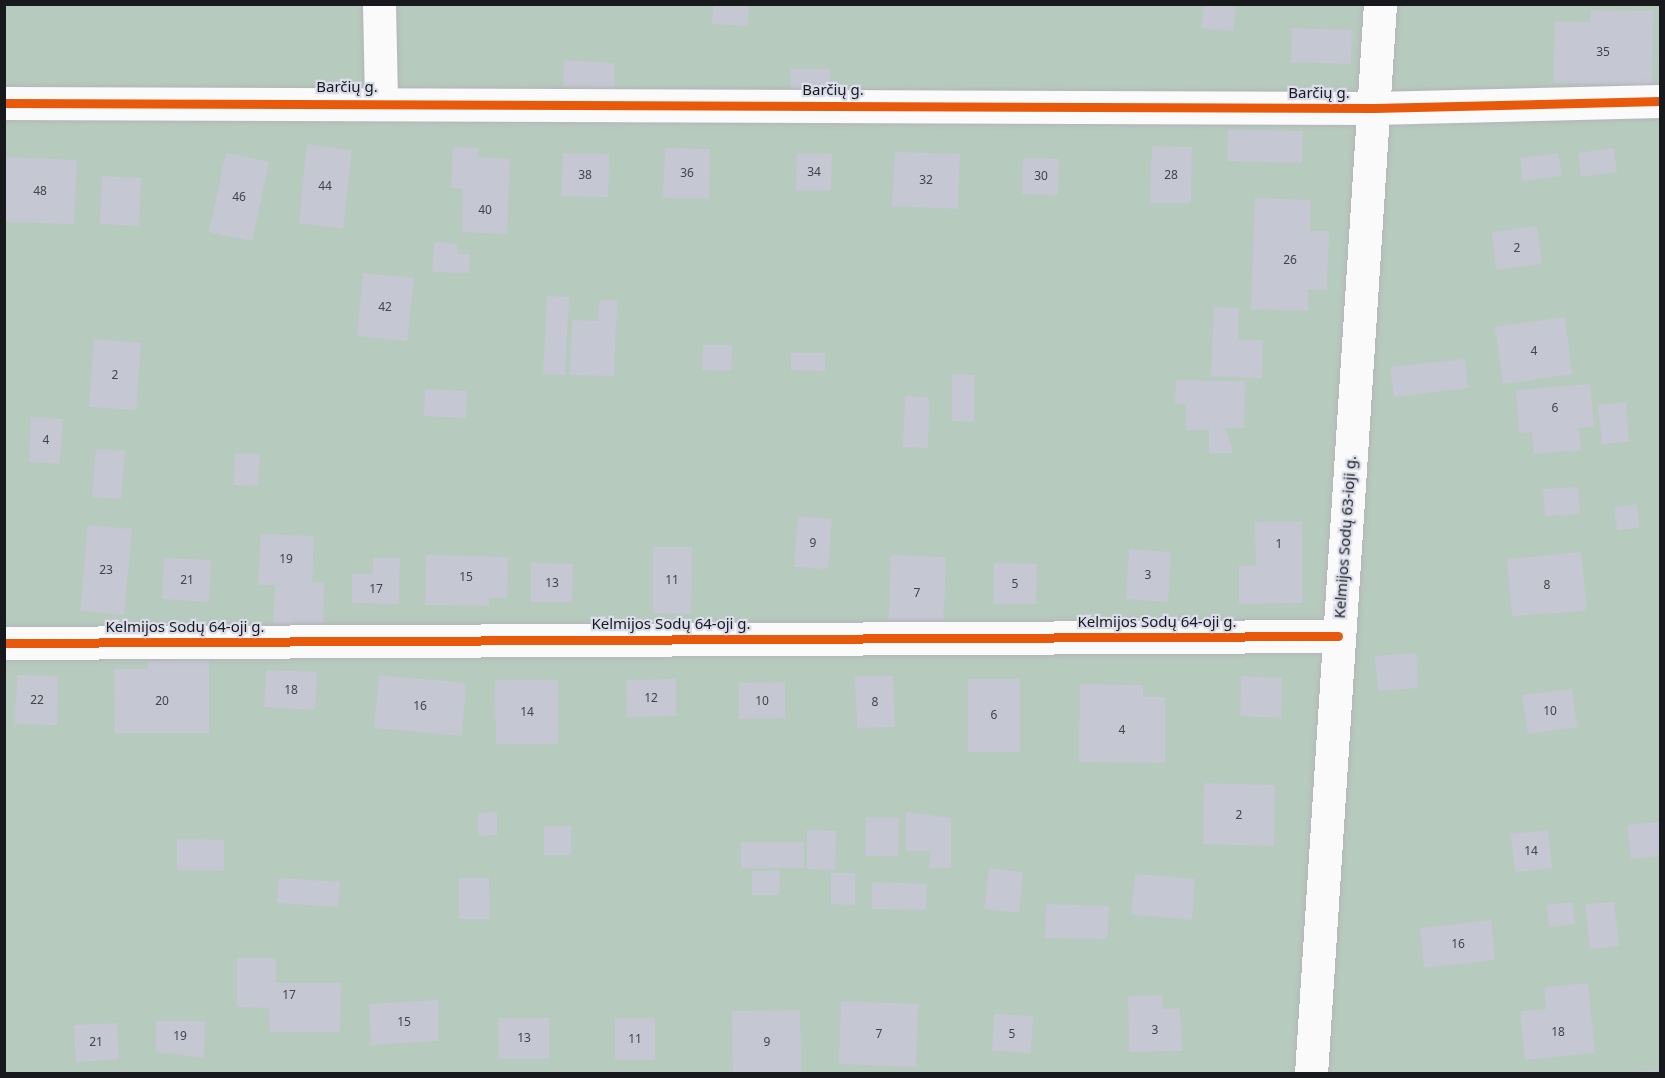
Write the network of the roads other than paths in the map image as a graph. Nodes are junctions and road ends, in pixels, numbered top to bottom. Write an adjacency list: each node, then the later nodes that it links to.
1 (379, 4): 4 (street)
2 (1380, 4): 6 (street, Kelmijos Sodų 63-ioji g.)
3 (1660, 101): 6 (street, Barčių g.)
4 (381, 102): 5 (street, Barčių g.); 6 (street, Barčių g.)
5 (4, 103)
6 (1374, 108): 7 (street, Kelmijos Sodų 63-ioji g.)
7 (1338, 636): 8 (street, Kelmijos Sodų 64-oji g.); 9 (street, Kelmijos Sodų 63-ioji g.)
8 (4, 643)
9 (1311, 1074)

